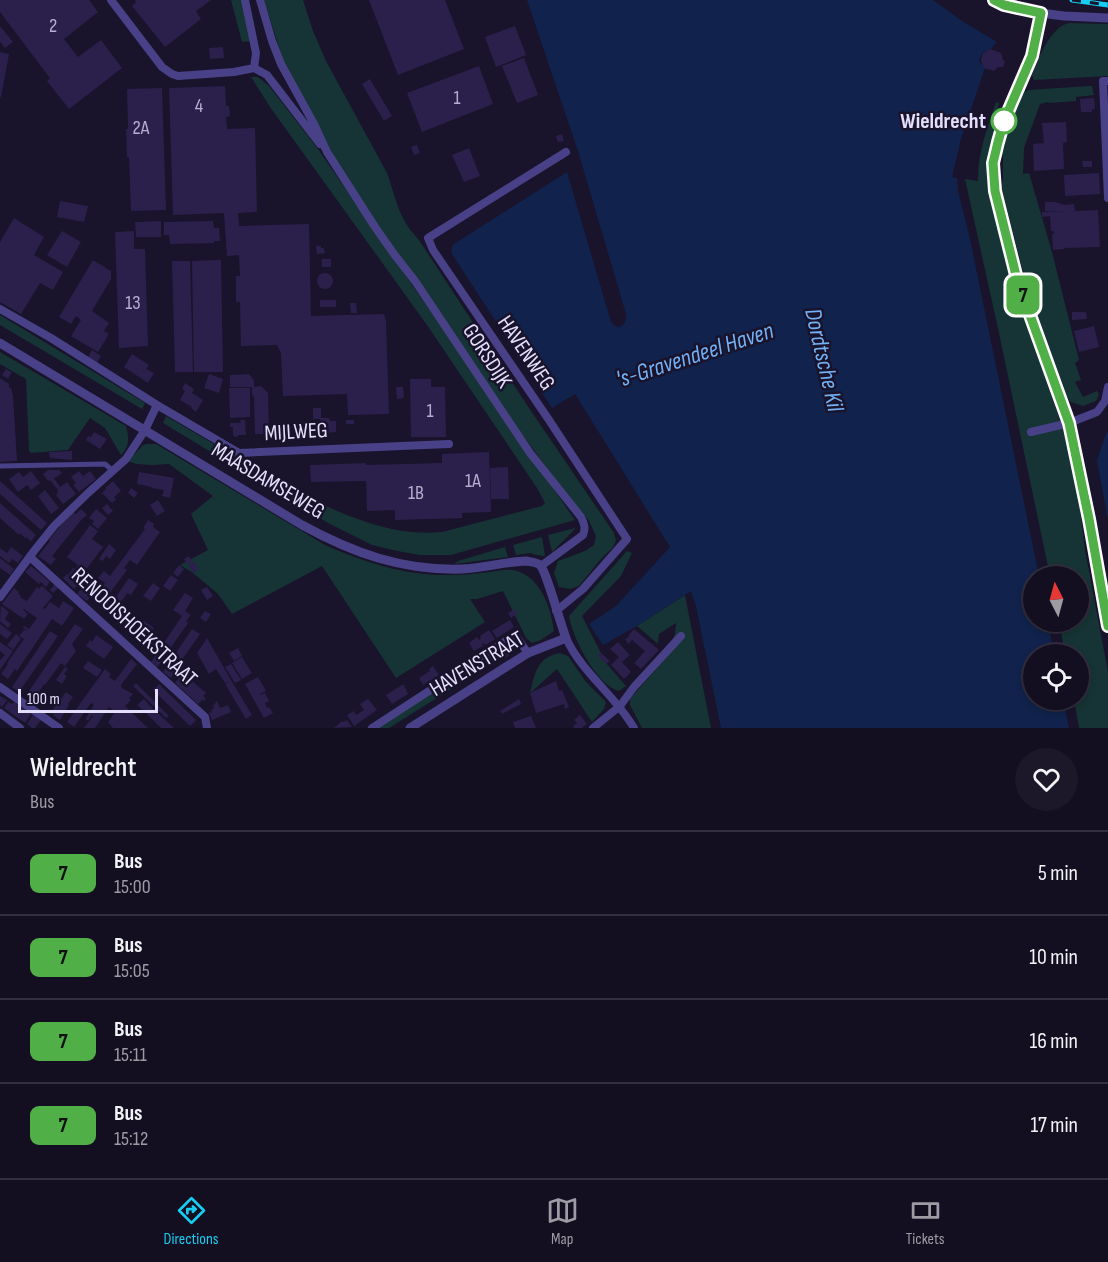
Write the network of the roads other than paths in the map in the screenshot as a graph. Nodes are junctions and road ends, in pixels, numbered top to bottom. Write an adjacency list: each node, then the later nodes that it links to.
1 (111, 0): 7 (street)
2 (245, 0): 7 (street)
3 (260, 0): 9 (street, GORSDIJK)
4 (994, 0): 5 (street)
5 (1041, 13): 6 (street); 16 (street)
6 (1108, 18)
7 (254, 68): 9 (street, GORSDIJK)
8 (1106, 81): 11 (street)
9 (327, 152): 23 (street, GORSDIJK)
10 (566, 152): 25 (street, HAVENWEG)
11 (1108, 198)
12 (0, 309): 15 (street, MIJLWEG)
13 (0, 343): 17 (street, MAASDAMSEWEG)
14 (1108, 387): 16 (street)
15 (157, 405): 17 (street); 19 (street, MIJLWEG)
16 (1069, 423): 18 (street); 26 (street)
17 (145, 430): 21 (street); 23 (street, MAASDAMSEWEG)
18 (1031, 432)
19 (449, 444)
20 (0, 466): 21 (street)
21 (113, 471): 22 (street)
22 (30, 557): 24 (street); 35 (street, RENOOISHOEKSTRAAT)
23 (541, 566): 25 (street)
24 (0, 597)
25 (556, 611): 28 (street)
26 (1108, 626)
27 (681, 636): 31 (street)
28 (566, 638): 29 (street, HAVENSTRAAT); 31 (street)
29 (528, 653): 36 (street); 37 (street, HAVENSTRAAT)
30 (0, 687): 34 (street)
31 (620, 706): 38 (street); 39 (street)
32 (0, 713): 33 (street)
33 (20, 728)
34 (59, 728)
35 (207, 728)
36 (372, 728)
37 (410, 728)
38 (593, 728)
39 (634, 728)

